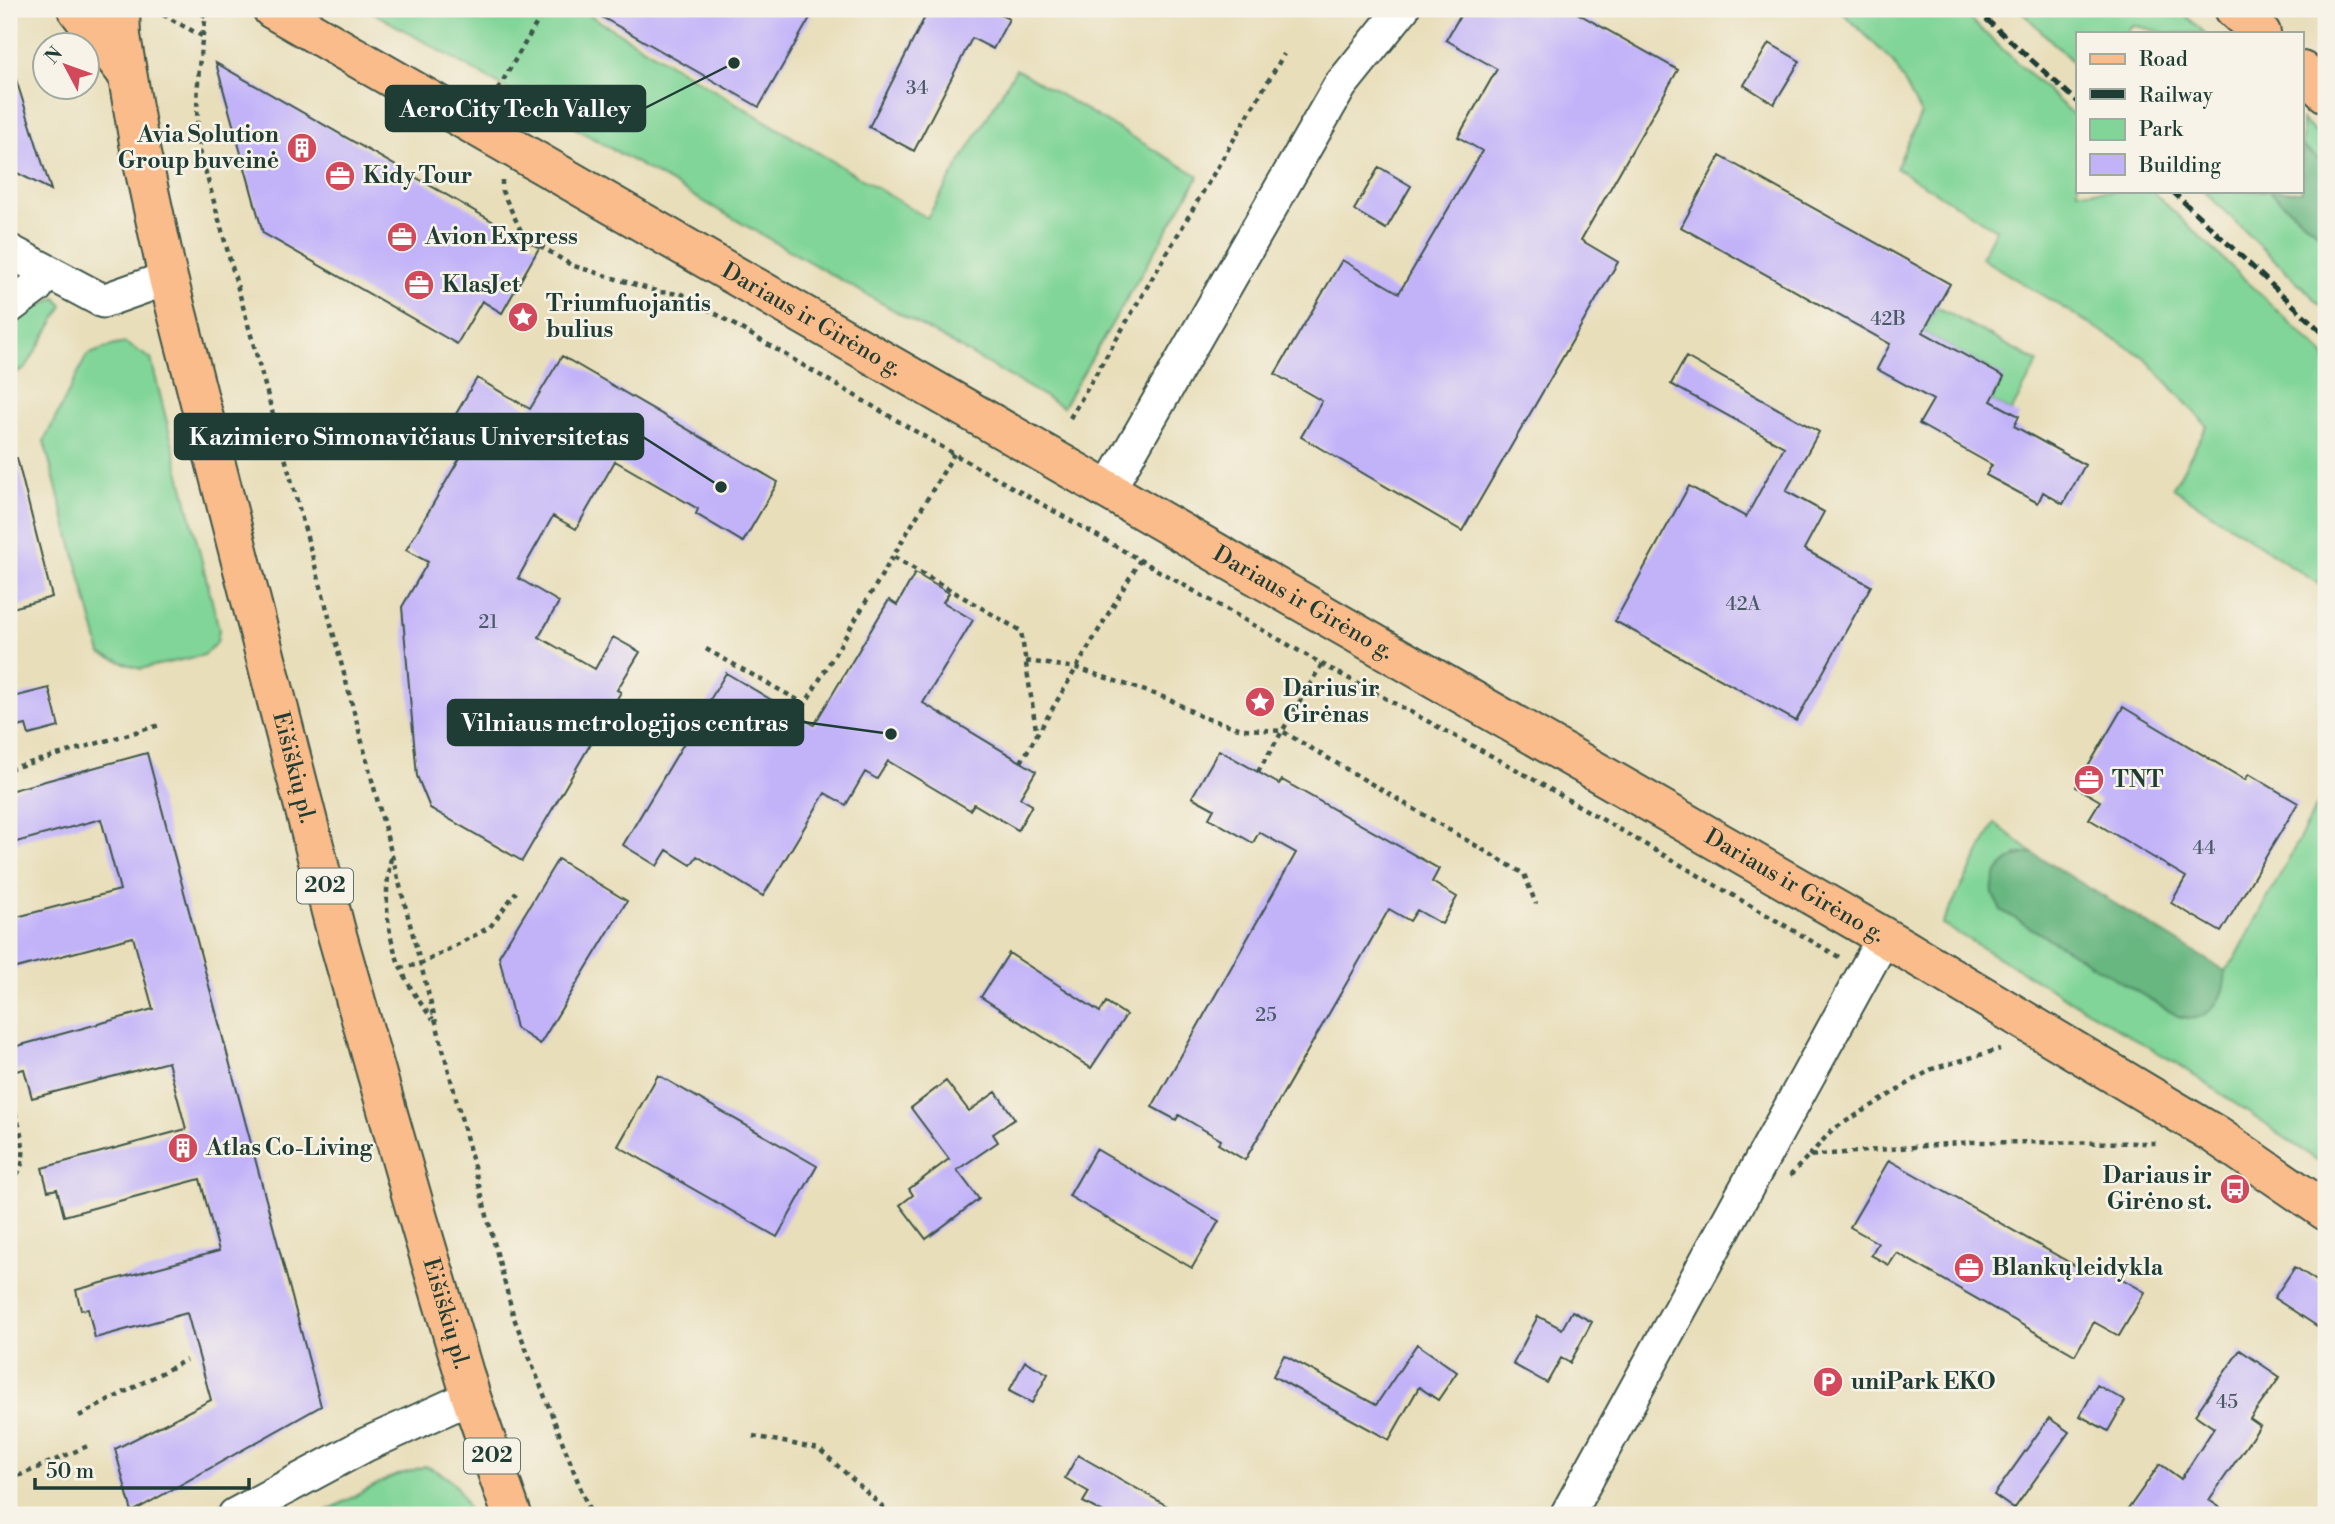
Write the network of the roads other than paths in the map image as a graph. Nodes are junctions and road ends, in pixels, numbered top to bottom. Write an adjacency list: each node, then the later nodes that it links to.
1 (77, 9): 8 (main road)
2 (120, 9): 8 (main road, Eišiškių pl. / 202)
3 (272, 9): 14 (main road, Dariaus ir Girėno g.)
4 (1402, 9): 14 (street)
5 (2234, 9): 6 (main road)
6 (2260, 32)
7 (2304, 73): 9 (main road)
8 (128, 75): 12 (main road, Eišiškių pl. / 202)
9 (2326, 93)
10 (9, 251): 11 (street)
11 (47, 273): 12 (street); 13 (street)
12 (168, 278): 17 (main road, Eišiškių pl. / 202)
13 (9, 307)
14 (1108, 490): 15 (main road, Dariaus ir Girėno g.)
15 (1884, 937): 16 (main road, Dariaus ir Girėno g.); 20 (street)
16 (2326, 1211)
17 (471, 1397): 18 (street); 19 (main road, Eišiškių pl. / 202)
18 (235, 1515)
19 (512, 1515)
20 (1567, 1515)

